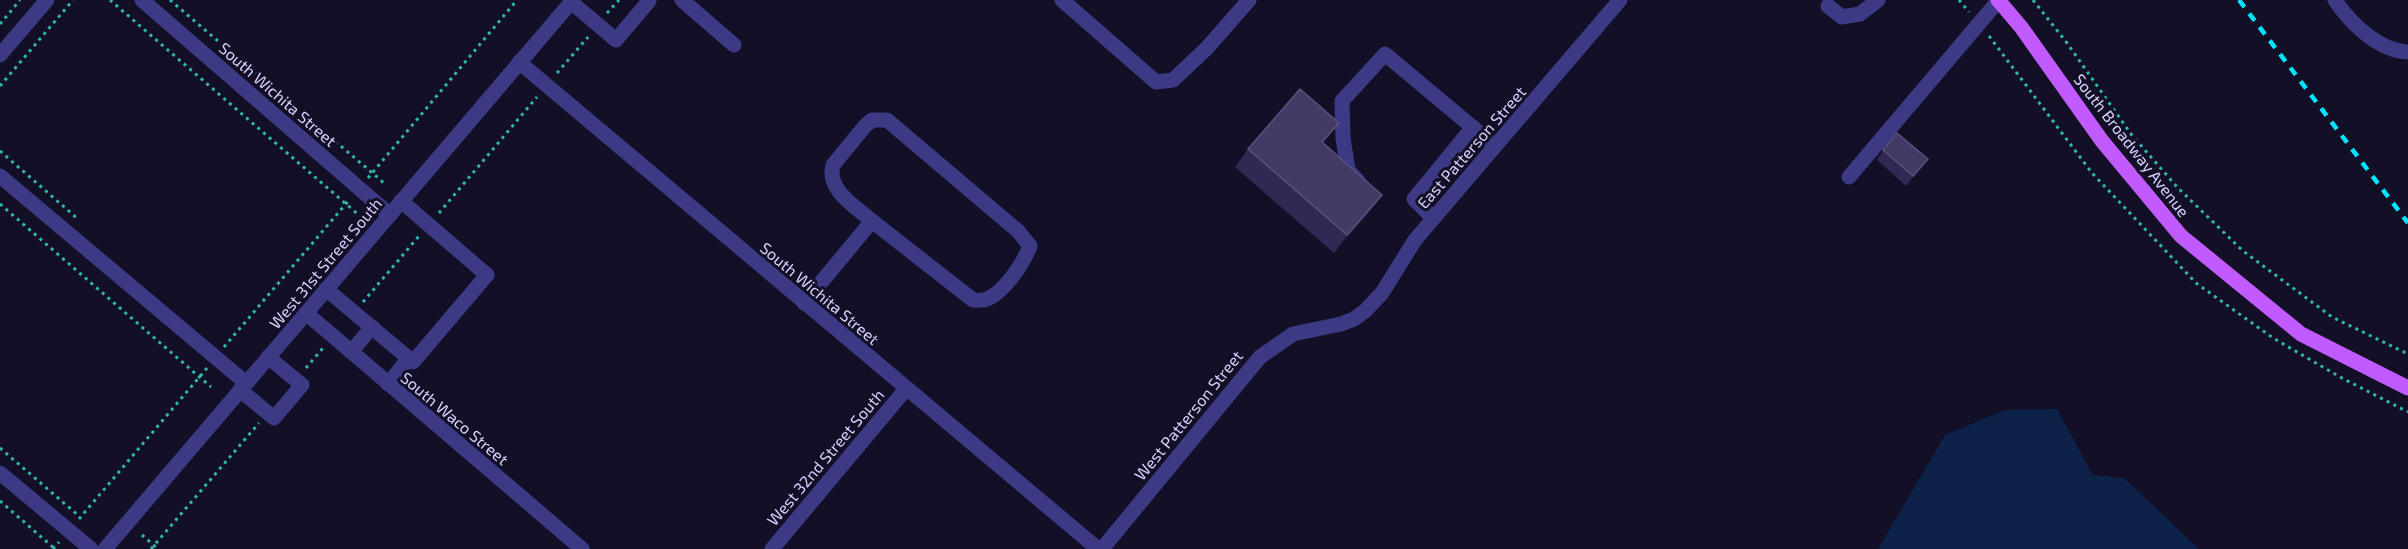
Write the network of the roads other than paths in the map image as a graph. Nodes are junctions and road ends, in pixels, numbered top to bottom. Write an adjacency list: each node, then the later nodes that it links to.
1 (47, 0): 15 (street)
2 (142, 0): 23 (street, South Wichita Street)
3 (682, 0): 13 (street)
4 (1062, 0): 5 (street)
5 (1249, 0)
6 (1620, 0): 18 (street, East Patterson Street)
7 (1878, 0): 12 (street)
8 (1998, 0): 20 (street); 35 (main road, South Broadway Avenue)
9 (2336, 0): 14 (street)
10 (572, 1): 11 (street); 16 (street, West 31st Street South)
11 (648, 1)
12 (1828, 6)
13 (734, 45)
14 (2408, 52)
15 (0, 55)
16 (519, 63): 22 (street, West 31st Street South); 27 (street, South Wichita Street)
17 (1473, 127): 18 (street); 21 (street); 24 (street)
18 (1495, 147): 24 (street, East Patterson Street)
19 (0, 176): 36 (street)
20 (1849, 177)
21 (1362, 186)
22 (401, 201): 23 (street, West 31st Street South); 33 (street)
23 (390, 215): 26 (street, West 31st Street South)
24 (1433, 218): 29 (street, East Patterson Street)
25 (873, 221): 25 (street); 27 (street)
26 (327, 289): 28 (street, West 31st Street South); 30 (street)
27 (804, 303): 37 (street, South Wichita Street)
28 (306, 314): 31 (street, South Waco Street); 32 (street, West 31st Street South)
29 (1354, 319): 43 (street, West Patterson Street)
30 (372, 327): 31 (street); 33 (street)
31 (351, 352): 34 (street, South Waco Street)
32 (268, 357): 36 (street, West 31st Street South); 36 (street)
33 (410, 358): 34 (street)
34 (388, 384): 41 (street, South Waco Street)
35 (2404, 386)
36 (243, 387): 39 (street, West 31st Street South)
37 (906, 389): 42 (street, West 32nd Street South); 43 (street, South Wichita Street)
38 (0, 472): 40 (street)
39 (114, 546)
40 (91, 549)
41 (582, 549)
42 (772, 549)
43 (1100, 549)

